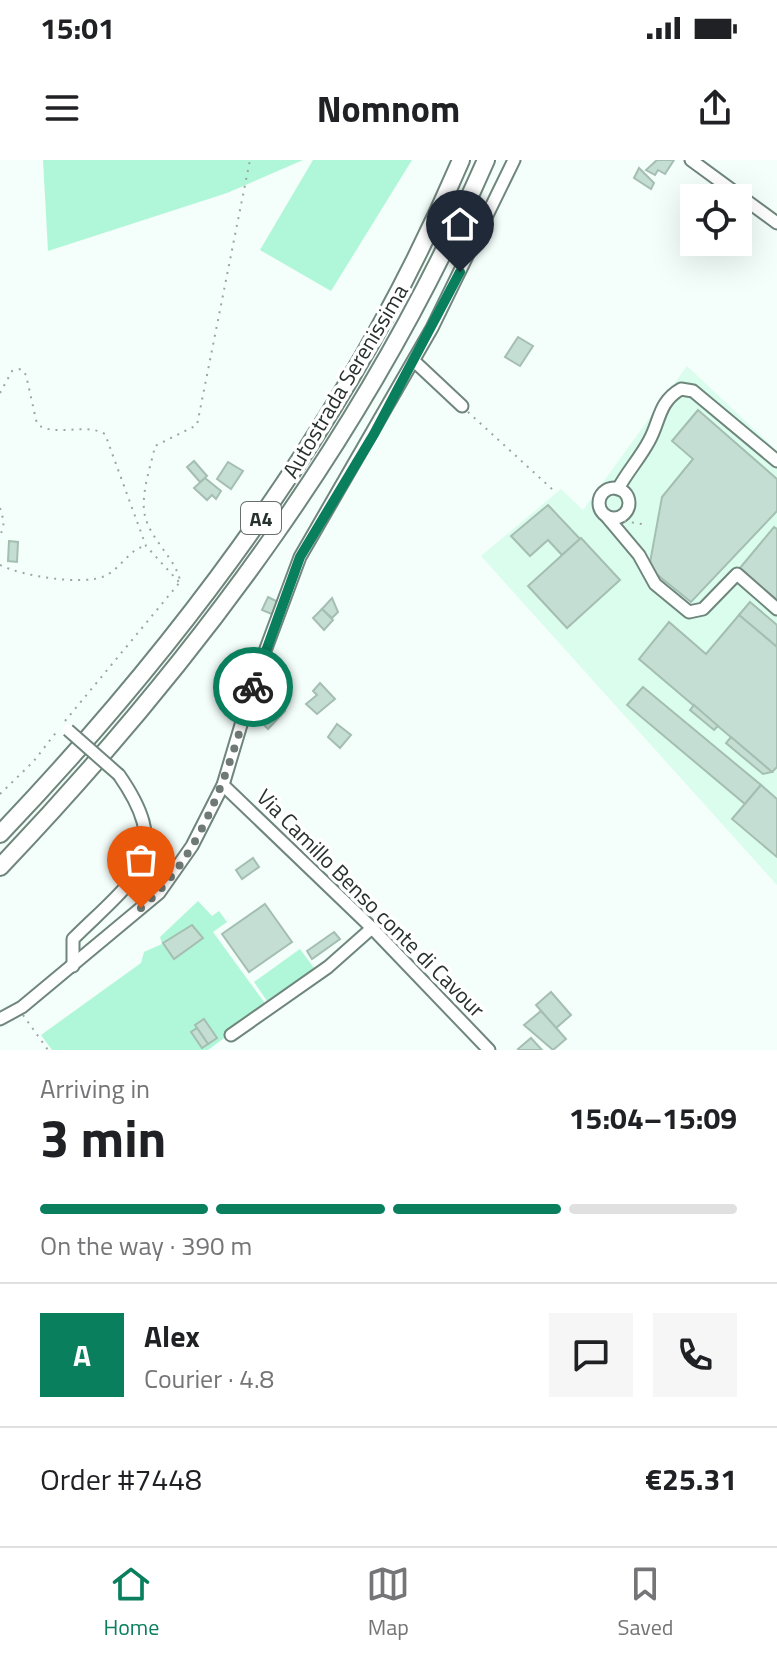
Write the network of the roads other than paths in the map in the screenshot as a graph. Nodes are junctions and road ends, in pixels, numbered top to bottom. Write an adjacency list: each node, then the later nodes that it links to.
1 (461, 160): 16 (highway, Autostrada Serenissima / A4)
2 (486, 160): 17 (highway, Autostrada Serenissima / A4)
3 (514, 160): 6 (street)
4 (691, 160): 5 (street)
5 (777, 223)
6 (414, 361): 7 (street); 15 (street)
7 (462, 406)
8 (777, 461): 9 (street)
9 (618, 489): 10 (street); 11 (street)
10 (628, 516): 11 (street); 12 (street)
11 (607, 517): 12 (street)
12 (630, 543): 13 (street)
13 (777, 609)
14 (64, 728): 19 (street, bridge)
15 (223, 785): 18 (street, Via Camillo Benso conte di Cavour); 19 (street)
16 (0, 834)
17 (0, 867)
18 (372, 928): 21 (street); 22 (street, Via Camillo Benso conte di Cavour)
19 (73, 966): 20 (street)
20 (0, 1019)
21 (231, 1035)
22 (489, 1050)

